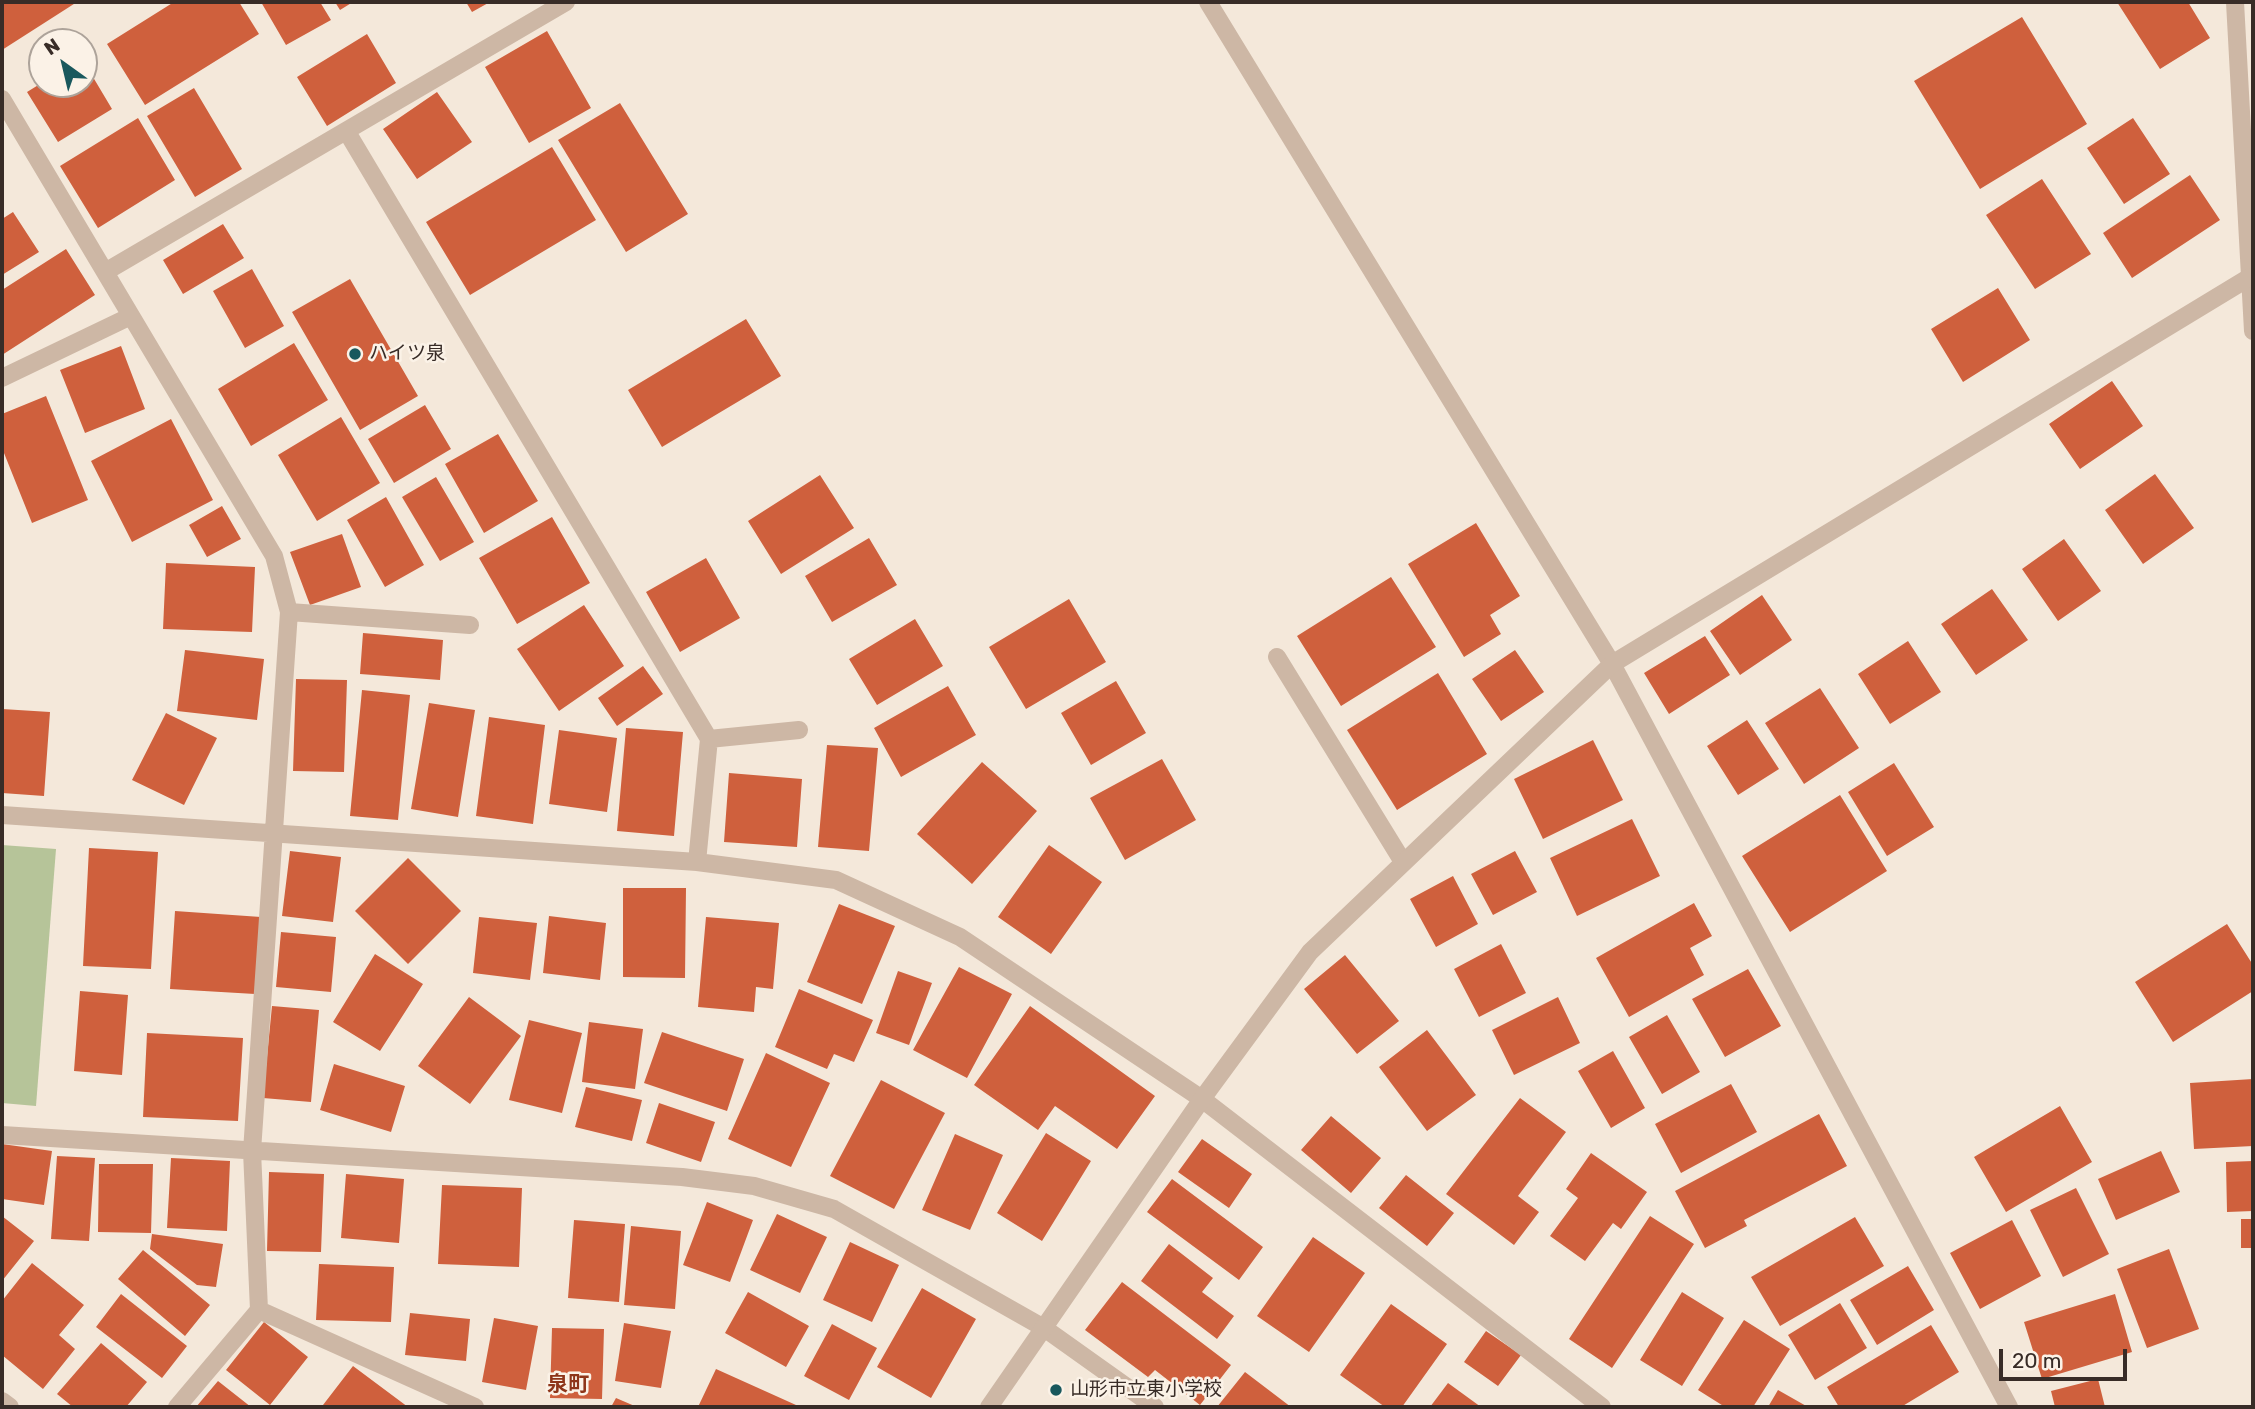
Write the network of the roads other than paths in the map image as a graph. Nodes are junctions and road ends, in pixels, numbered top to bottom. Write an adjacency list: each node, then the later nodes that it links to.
1 (566, 2): 5 (street)
2 (1208, 2): 14 (street)
3 (2235, 2): 7 (street)
4 (2, 99): 6 (street)
5 (348, 132): 6 (street); 16 (street)
6 (106, 272): 8 (street)
7 (2250, 277): 9 (street); 14 (street)
8 (131, 316): 10 (street); 11 (street)
9 (2253, 331)
10 (2, 378)
11 (289, 612): 12 (street); 18 (street)
12 (470, 625)
13 (1277, 657): 20 (street)
14 (1612, 663): 20 (street); 33 (street)
15 (799, 730): 16 (street)
16 (709, 739): 19 (street)
17 (2, 815): 18 (street)
18 (273, 834): 19 (street); 23 (street)
19 (697, 862): 21 (street)
20 (1403, 862): 21 (street)
21 (1202, 1099): 25 (street); 32 (street)
22 (2, 1135): 23 (street)
23 (252, 1151): 24 (street); 25 (street)
24 (259, 1310): 28 (street); 29 (street)
25 (1044, 1328): 30 (street); 31 (street)
26 (2, 1401): 27 (street)
27 (10, 1407)
28 (177, 1407)
29 (475, 1407)
30 (989, 1407)
31 (1155, 1407)
32 (1602, 1407)
33 (2009, 1407)

